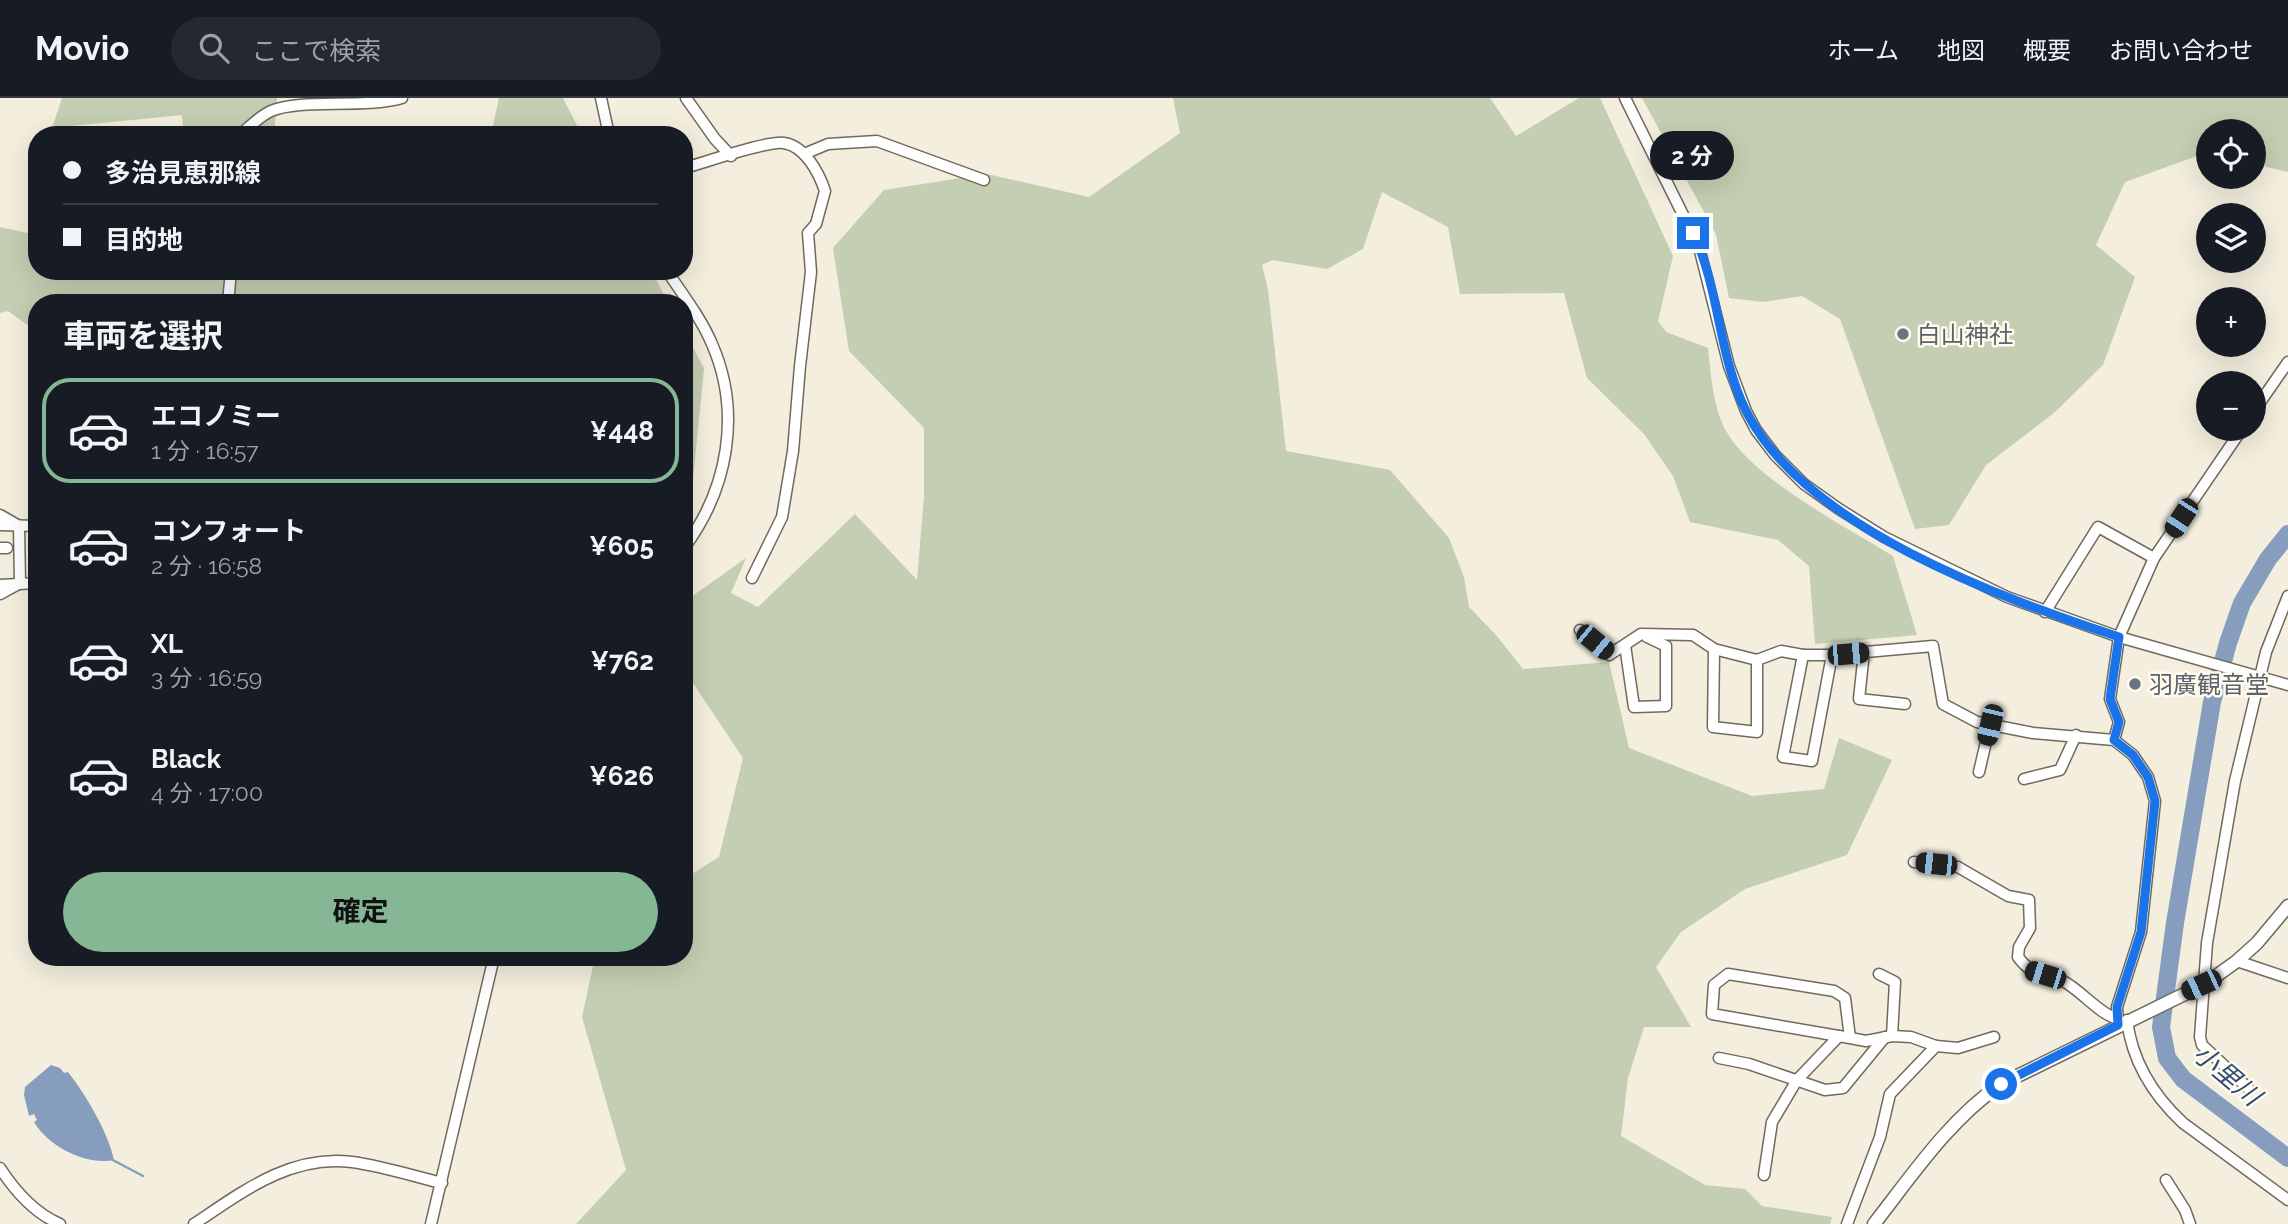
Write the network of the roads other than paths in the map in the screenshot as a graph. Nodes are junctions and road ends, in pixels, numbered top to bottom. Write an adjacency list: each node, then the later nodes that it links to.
1 (402, 98): 5 (street)
2 (601, 98): 6 (street)
3 (685, 98): 8 (street)
4 (1625, 98): 27 (street)
5 (252, 126)
6 (607, 126)
7 (804, 154): 8 (street); 10 (street); 21 (street)
8 (730, 156): 9 (street)
9 (693, 166)
10 (984, 180)
11 (693, 309): 19 (street)
12 (2288, 362): 13 (street)
13 (2266, 394)
14 (2234, 441): 20 (street)
15 (0, 515): 17 (street)
16 (0, 525): 17 (street)
17 (19, 526): 18 (street); 22 (street)
18 (28, 526)
19 (693, 534)
20 (2154, 558): 27 (street); 30 (street)
21 (752, 578)
22 (20, 583): 23 (street); 24 (street); 25 (street)
23 (28, 583)
24 (0, 584)
25 (0, 594)
26 (2288, 596): 37 (street)
27 (2045, 612): 30 (street)
28 (1580, 630): 31 (street)
29 (1641, 634): 31 (street); 31 (street); 32 (street)
30 (2119, 637): 37 (street); 42 (street)
31 (1625, 645)
32 (1714, 649): 36 (street); 36 (street)
33 (1864, 652): 35 (street); 39 (street); 40 (street)
34 (1803, 655): 35 (street); 35 (street); 36 (street)
35 (1832, 655)
36 (1756, 660)
37 (2256, 676): 38 (street); 51 (street)
38 (2288, 685)
39 (1905, 704)
40 (1990, 725): 41 (street); 43 (street)
41 (2076, 735): 42 (street); 44 (street)
42 (2114, 740): 52 (street)
43 (1979, 772)
44 (2024, 779)
45 (1914, 862): 52 (street)
46 (2288, 906): 47 (main road)
47 (2237, 961): 50 (street); 51 (main road)
48 (492, 966): 63 (street)
49 (1879, 974): 54 (street)
50 (2288, 978)
51 (2203, 985): 52 (main road); 59 (street)
52 (2124, 1020): 64 (street); 69 (main road)
53 (1844, 1037): 53 (street); 54 (street); 58 (street)
54 (1889, 1037): 56 (street); 58 (street)
55 (1994, 1037): 56 (street)
56 (1936, 1046): 68 (street)
57 (1719, 1058): 58 (street)
58 (1797, 1080): 61 (street)
59 (2248, 1088)
60 (0, 1168): 65 (street)
61 (1764, 1175)
62 (2166, 1180): 70 (street)
63 (442, 1183): 66 (street); 67 (street)
64 (2288, 1200)
65 (61, 1224)
66 (194, 1224)
67 (431, 1224)
68 (1847, 1224)
69 (1874, 1224)
70 (2190, 1224)

